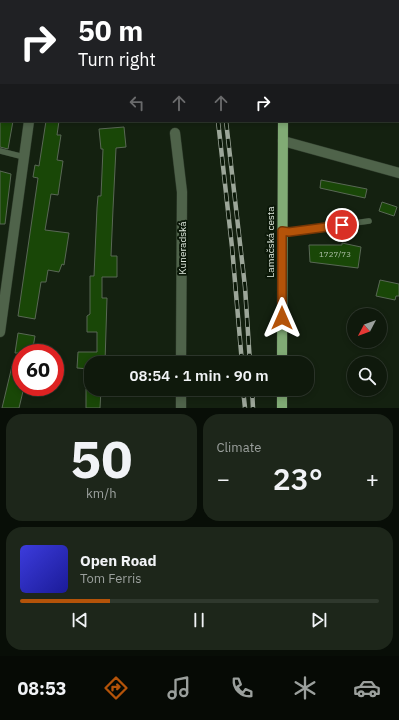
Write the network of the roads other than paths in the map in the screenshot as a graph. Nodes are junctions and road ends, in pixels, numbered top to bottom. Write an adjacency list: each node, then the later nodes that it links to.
1 (29, 122): 6 (street)
2 (283, 122): 4 (main road, Lamačská cesta)
3 (175, 133): 11 (street, Kuneradská)
4 (283, 141): 7 (street); 9 (main road, Lamačská cesta)
5 (0, 151): 6 (lane)
6 (24, 157): 10 (street)
7 (399, 173)
8 (369, 221): 9 (lane)
9 (282, 231): 12 (main road, Lamačská cesta)
10 (0, 332)
11 (182, 356)
12 (282, 356)
13 (181, 396): 15 (street)
14 (282, 396): 16 (main road)
15 (181, 408)
16 (282, 408)

